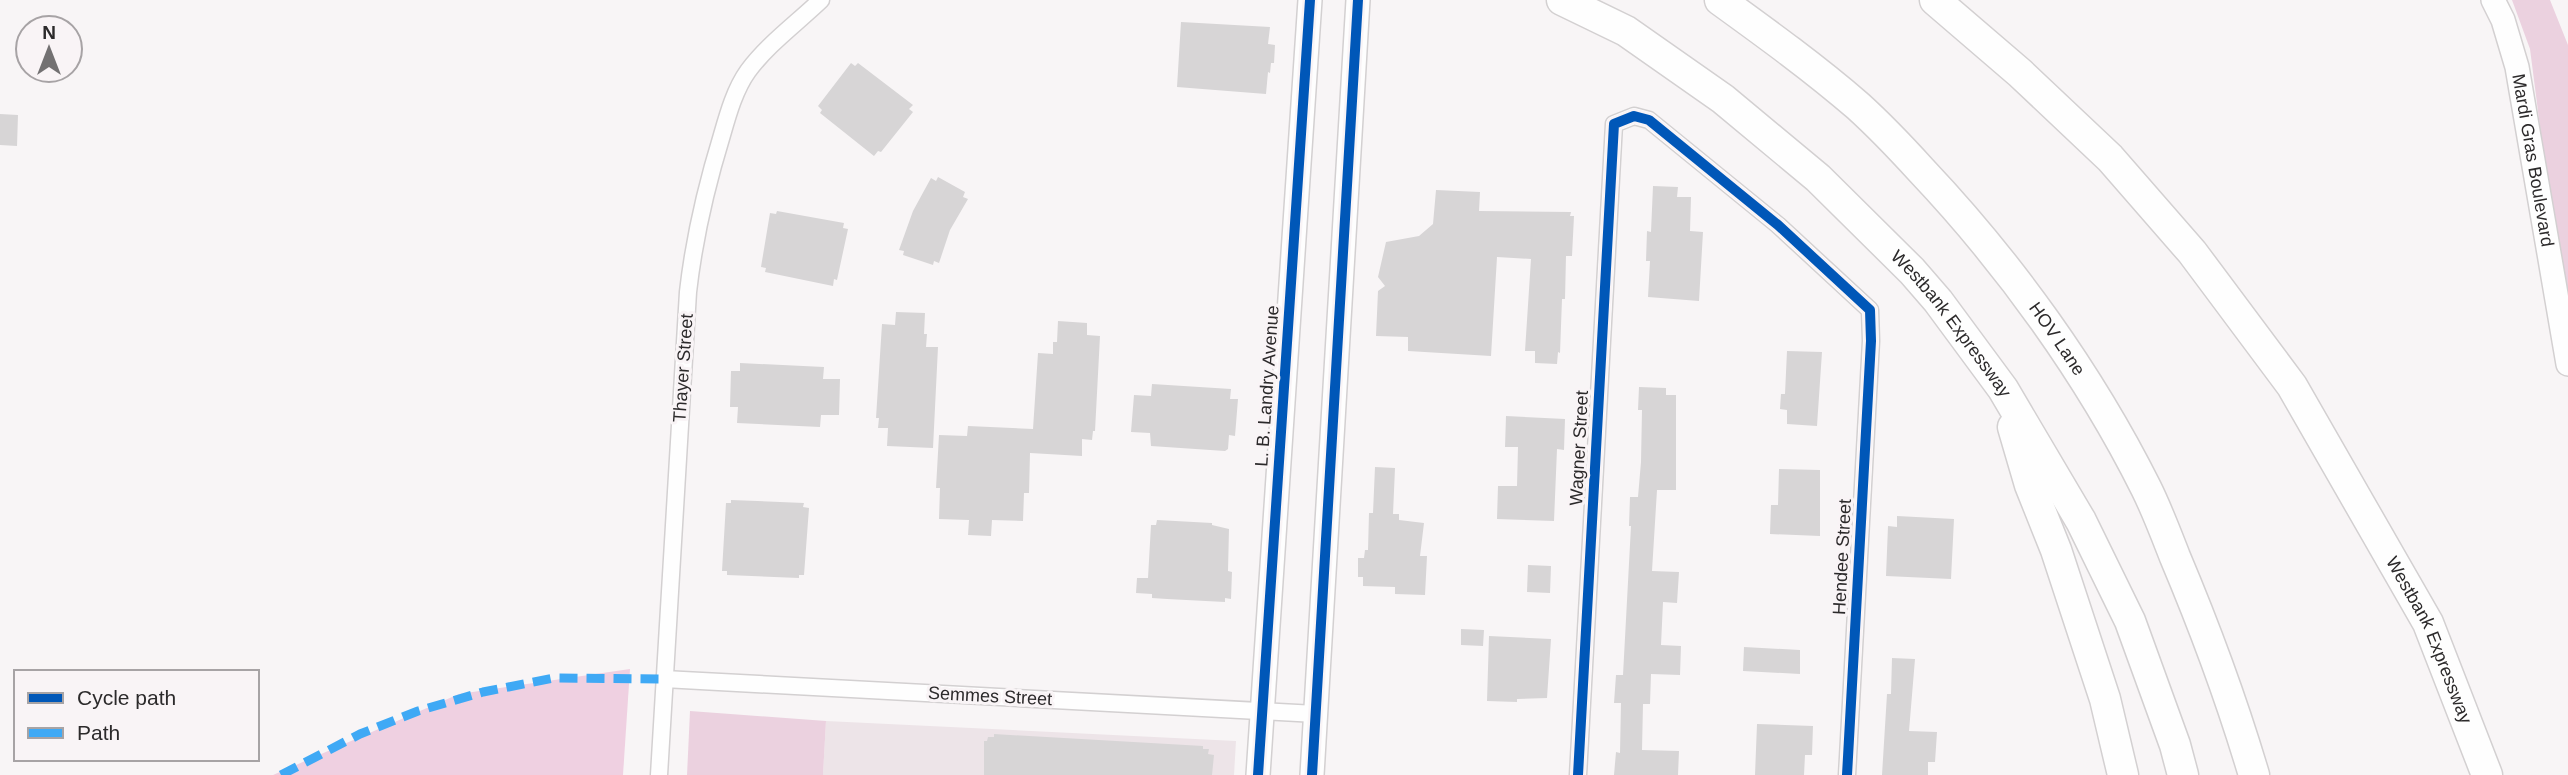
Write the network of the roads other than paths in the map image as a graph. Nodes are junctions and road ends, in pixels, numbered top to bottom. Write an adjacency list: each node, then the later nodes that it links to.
1 (821, 0): 11 (street, Thayer Street)
2 (1310, 0): 12 (street, L. B. Landry Avenue)
3 (1358, 0): 13 (street)
4 (1562, 0): 10 (highway, Westbank Expressway)
5 (1720, 0): 21 (highway, HOV Lane)
6 (1935, 0): 22 (highway, Westbank Expressway)
7 (2493, 0): 9 (street, Mardi Gras Boulevard)
8 (1614, 124): 17 (street, Wagner Street); 18 (street, Hendee Street)
9 (2568, 364)
10 (2003, 389): 19 (highway); 20 (highway, Westbank Expressway)
11 (664, 679): 12 (street, Semmes Street); 14 (street, Thayer Street)
12 (1262, 710): 13 (street, Semmes Street); 15 (street, L. B. Landry Avenue)
13 (1316, 713): 16 (street)
14 (659, 775)
15 (1258, 775)
16 (1312, 775)
17 (1578, 775)
18 (1847, 775)
19 (2123, 775)
20 (2183, 775)
21 (2255, 775)
22 (2487, 775)

